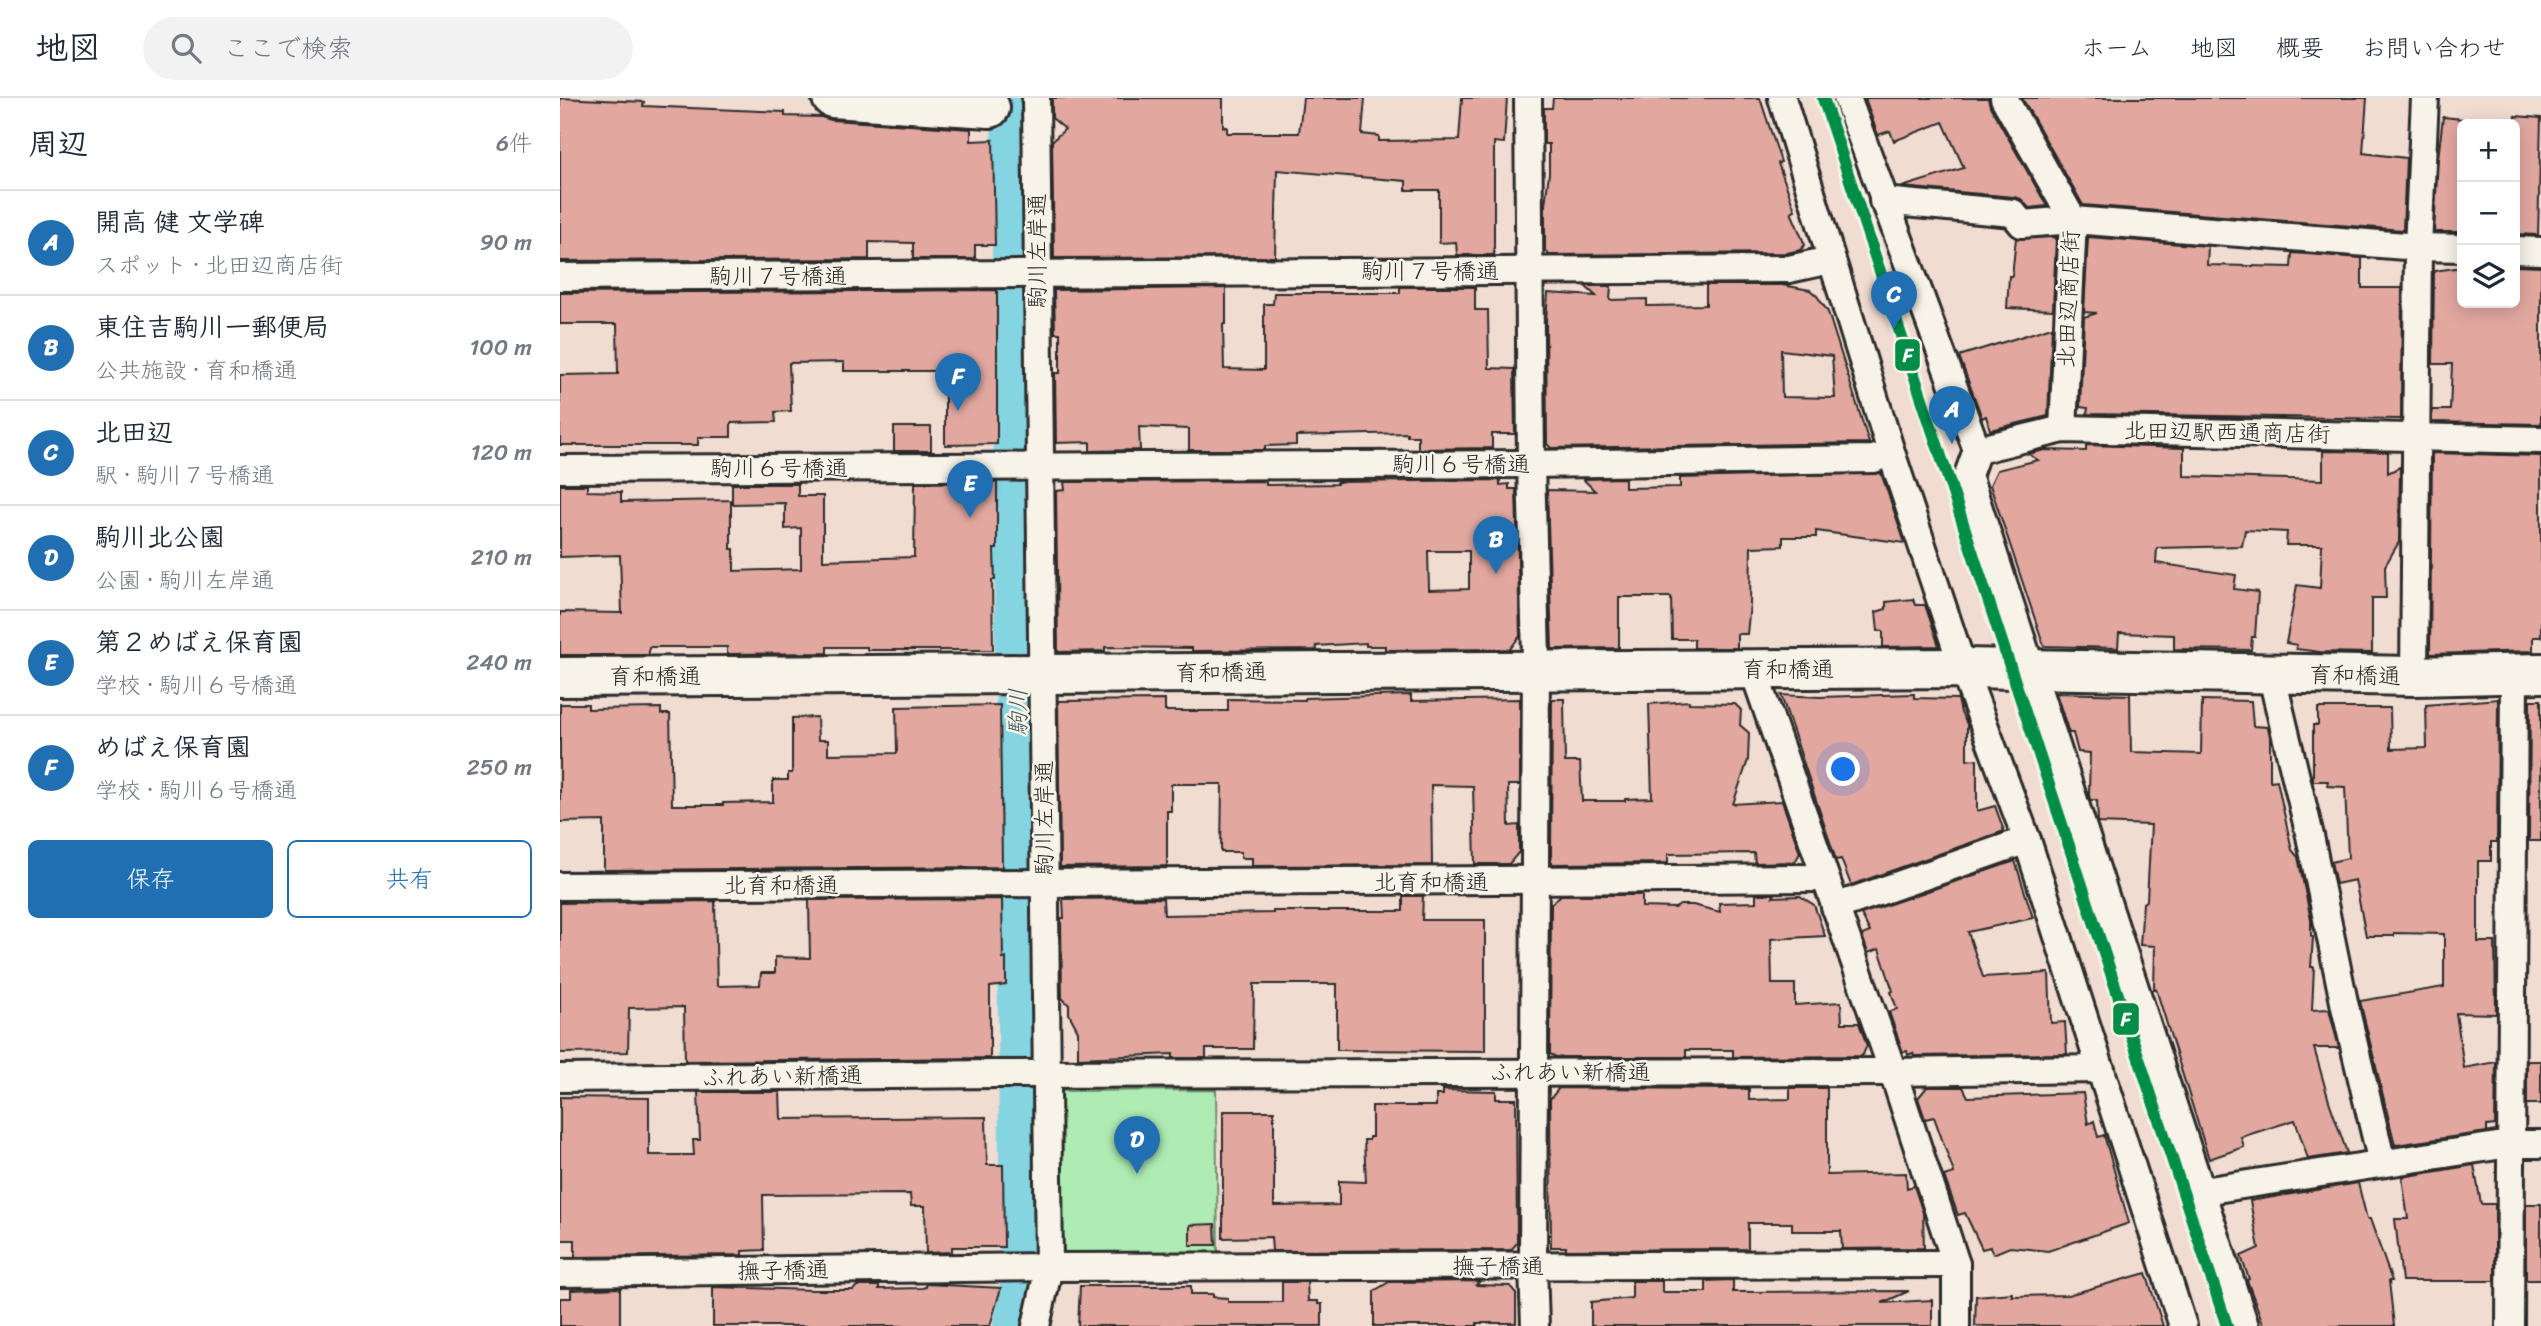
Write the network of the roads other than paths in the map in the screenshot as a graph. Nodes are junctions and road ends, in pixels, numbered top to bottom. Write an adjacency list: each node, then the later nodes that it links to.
1 (832, 98): 7 (street)
2 (1528, 98): 15 (street)
3 (1782, 98): 14 (street)
4 (1847, 98): 8 (street)
5 (2004, 98): 9 (street, 北田辺商店街)
6 (2425, 98): 10 (street)
7 (1022, 107): 16 (street, 駒川左岸通)
8 (1883, 201): 9 (street); 21 (street)
9 (2073, 220): 10 (street); 18 (street, 北田辺商店街)
10 (2418, 247): 11 (street); 19 (street)
11 (2457, 248)
12 (2520, 250): 13 (street)
13 (2541, 251)
14 (1830, 260): 15 (street, 駒川７号橋通); 22 (street)
15 (1530, 270): 16 (street, 駒川７号橋通); 23 (street)
16 (1033, 274): 17 (street, 駒川７号橋通); 24 (street, 駒川左岸通)
17 (560, 277)
18 (2063, 429): 19 (street, 北田辺駅西通商店街); 21 (street)
19 (2403, 437): 20 (street, 北田辺駅西通商店街); 34 (street)
20 (2541, 440)
21 (1977, 450): 29 (street)
22 (1891, 452): 23 (street, 駒川６号橋通); 26 (street)
23 (1531, 464): 24 (street, 駒川６号橋通); 27 (street)
24 (1035, 466): 25 (street, 駒川６号橋通); 32 (street, 駒川左岸通)
25 (560, 469)
26 (1963, 668): 28 (street, 育和橋通); 29 (street, 育和橋通); 35 (street)
27 (1535, 669): 28 (street, 育和橋通); 32 (street, 育和橋通); 37 (street)
28 (1753, 669): 36 (street)
29 (2032, 669): 30 (street, 育和橋通); 49 (street)
30 (2271, 673): 34 (street, 育和橋通); 48 (street)
31 (2527, 673): 34 (street, 育和橋通); 46 (street)
32 (1026, 675): 33 (street, 育和橋通); 38 (street, 駒川左岸通)
33 (560, 677)
34 (2413, 677)
35 (2027, 840): 40 (street); 41 (street)
36 (1824, 878): 37 (street, 北育和橋通); 40 (street)
37 (1534, 882): 38 (street, 北育和橋通); 42 (street)
38 (1041, 884): 39 (street, 北育和橋通); 44 (street, 駒川左岸通)
39 (560, 886)
40 (1835, 907): 43 (street)
41 (2101, 1069): 43 (street, ふれあい新橋通); 57 (street)
42 (1534, 1072): 43 (street, ふれあい新橋通); 44 (street, ふれあい新橋通); 51 (street)
43 (1893, 1072): 50 (street)
44 (1043, 1075): 45 (street, ふれあい新橋通); 52 (street, 駒川左岸通)
45 (560, 1078)
46 (2510, 1144): 47 (street); 48 (street); 59 (street)
47 (2541, 1144)
48 (2382, 1163): 49 (street)
49 (2203, 1191): 58 (street)
50 (1956, 1264): 51 (street, 撫子橋通); 56 (street)
51 (1533, 1266): 52 (street, 撫子橋通); 55 (street)
52 (1044, 1267): 53 (street, 撫子橋通); 54 (street, 駒川左岸通)
53 (560, 1273)
54 (1036, 1326)
55 (1535, 1326)
56 (1956, 1326)
57 (2183, 1326)
58 (2245, 1326)
59 (2510, 1326)

